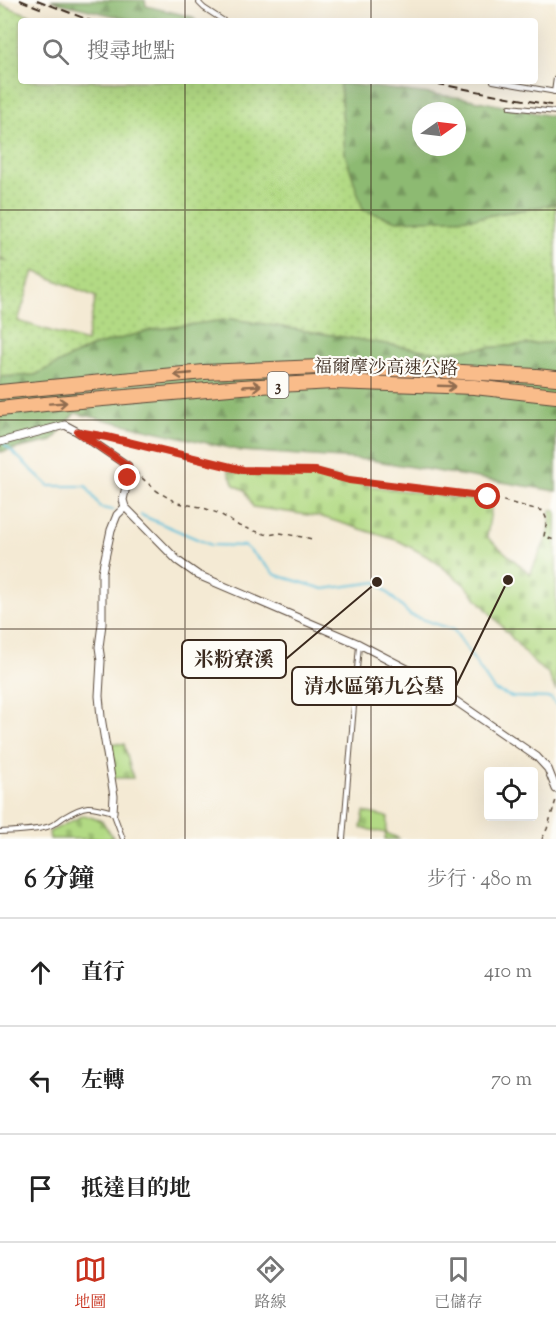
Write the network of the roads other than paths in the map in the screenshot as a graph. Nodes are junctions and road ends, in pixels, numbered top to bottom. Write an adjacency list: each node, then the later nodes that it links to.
1 (200, 0): 2 (lane)
2 (219, 18)
3 (556, 78): 5 (lane)
4 (510, 84): 5 (lane)
5 (555, 92)
6 (510, 107): 7 (lane)
7 (556, 112)
8 (556, 378): 9 (highway, 福爾摩沙高速公路 / 3, one-way to 9)
9 (0, 392)
10 (556, 396): 11 (highway, 福爾摩沙高速公路 / 3, one-way to 10)
11 (0, 409)
12 (0, 442): 13 (street)
13 (126, 507): 14 (street); 16 (street)
14 (359, 644): 15 (street); 19 (lane)
15 (556, 789)
16 (113, 812): 17 (lane); 18 (lane)
17 (0, 832)
18 (123, 839)
19 (343, 839)

